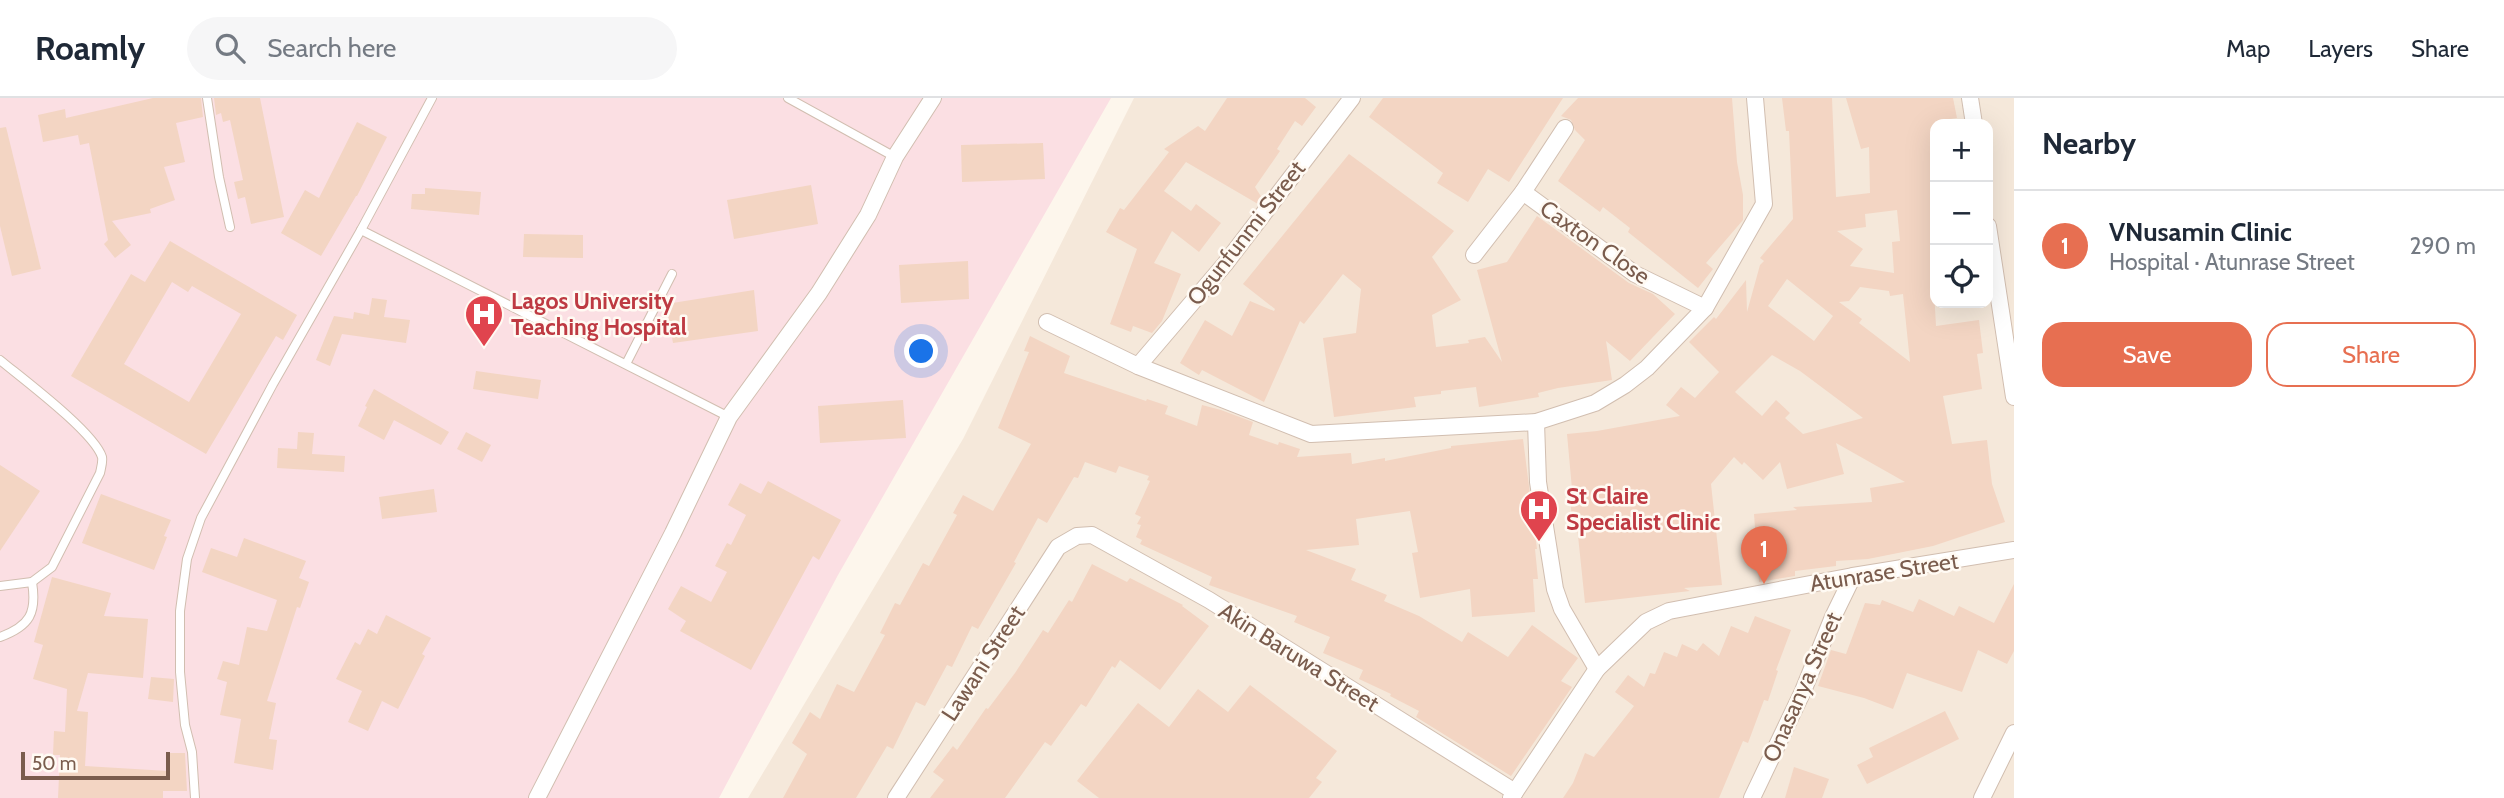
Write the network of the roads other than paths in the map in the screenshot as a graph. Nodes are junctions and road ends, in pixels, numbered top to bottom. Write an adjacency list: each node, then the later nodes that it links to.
1 (207, 98): 12 (lane)
2 (432, 98): 13 (lane)
3 (788, 98): 10 (lane)
4 (933, 98): 10 (street)
5 (1352, 98): 21 (street, Ogunfunmi Street)
6 (1755, 98): 17 (street)
7 (1970, 98): 8 (street)
8 (1973, 119)
9 (1565, 128): 11 (street, Caxton Close)
10 (895, 157): 23 (street)
11 (1523, 192): 15 (street, Caxton Close); 17 (street, Caxton Close)
12 (230, 227)
13 (361, 230): 20 (lane); 34 (lane)
14 (1991, 245): 22 (street)
15 (1474, 255)
16 (671, 274): 20 (lane)
17 (1706, 308): 24 (street)
18 (1047, 322): 21 (street)
19 (0, 360): 28 (lane)
20 (623, 363): 23 (lane)
21 (1138, 366): 24 (street)
22 (2014, 397)
23 (729, 417): 35 (street)
24 (1536, 422): 31 (street)
25 (1077, 536): 33 (street, Akin Baruwa Street); 36 (street, Lawani Street)
26 (2014, 551): 27 (street, Atunrase Street)
27 (1853, 576): 31 (street, Atunrase Street); 37 (street, Onasanya Street)
28 (32, 582): 29 (lane); 30 (lane)
29 (0, 586)
30 (0, 636)
31 (1597, 669): 33 (street, Atunrase Street)
32 (2014, 733): 38 (street)
33 (1513, 795)
34 (195, 798)
35 (537, 798)
36 (896, 798)
37 (1752, 798)
38 (1982, 798)

